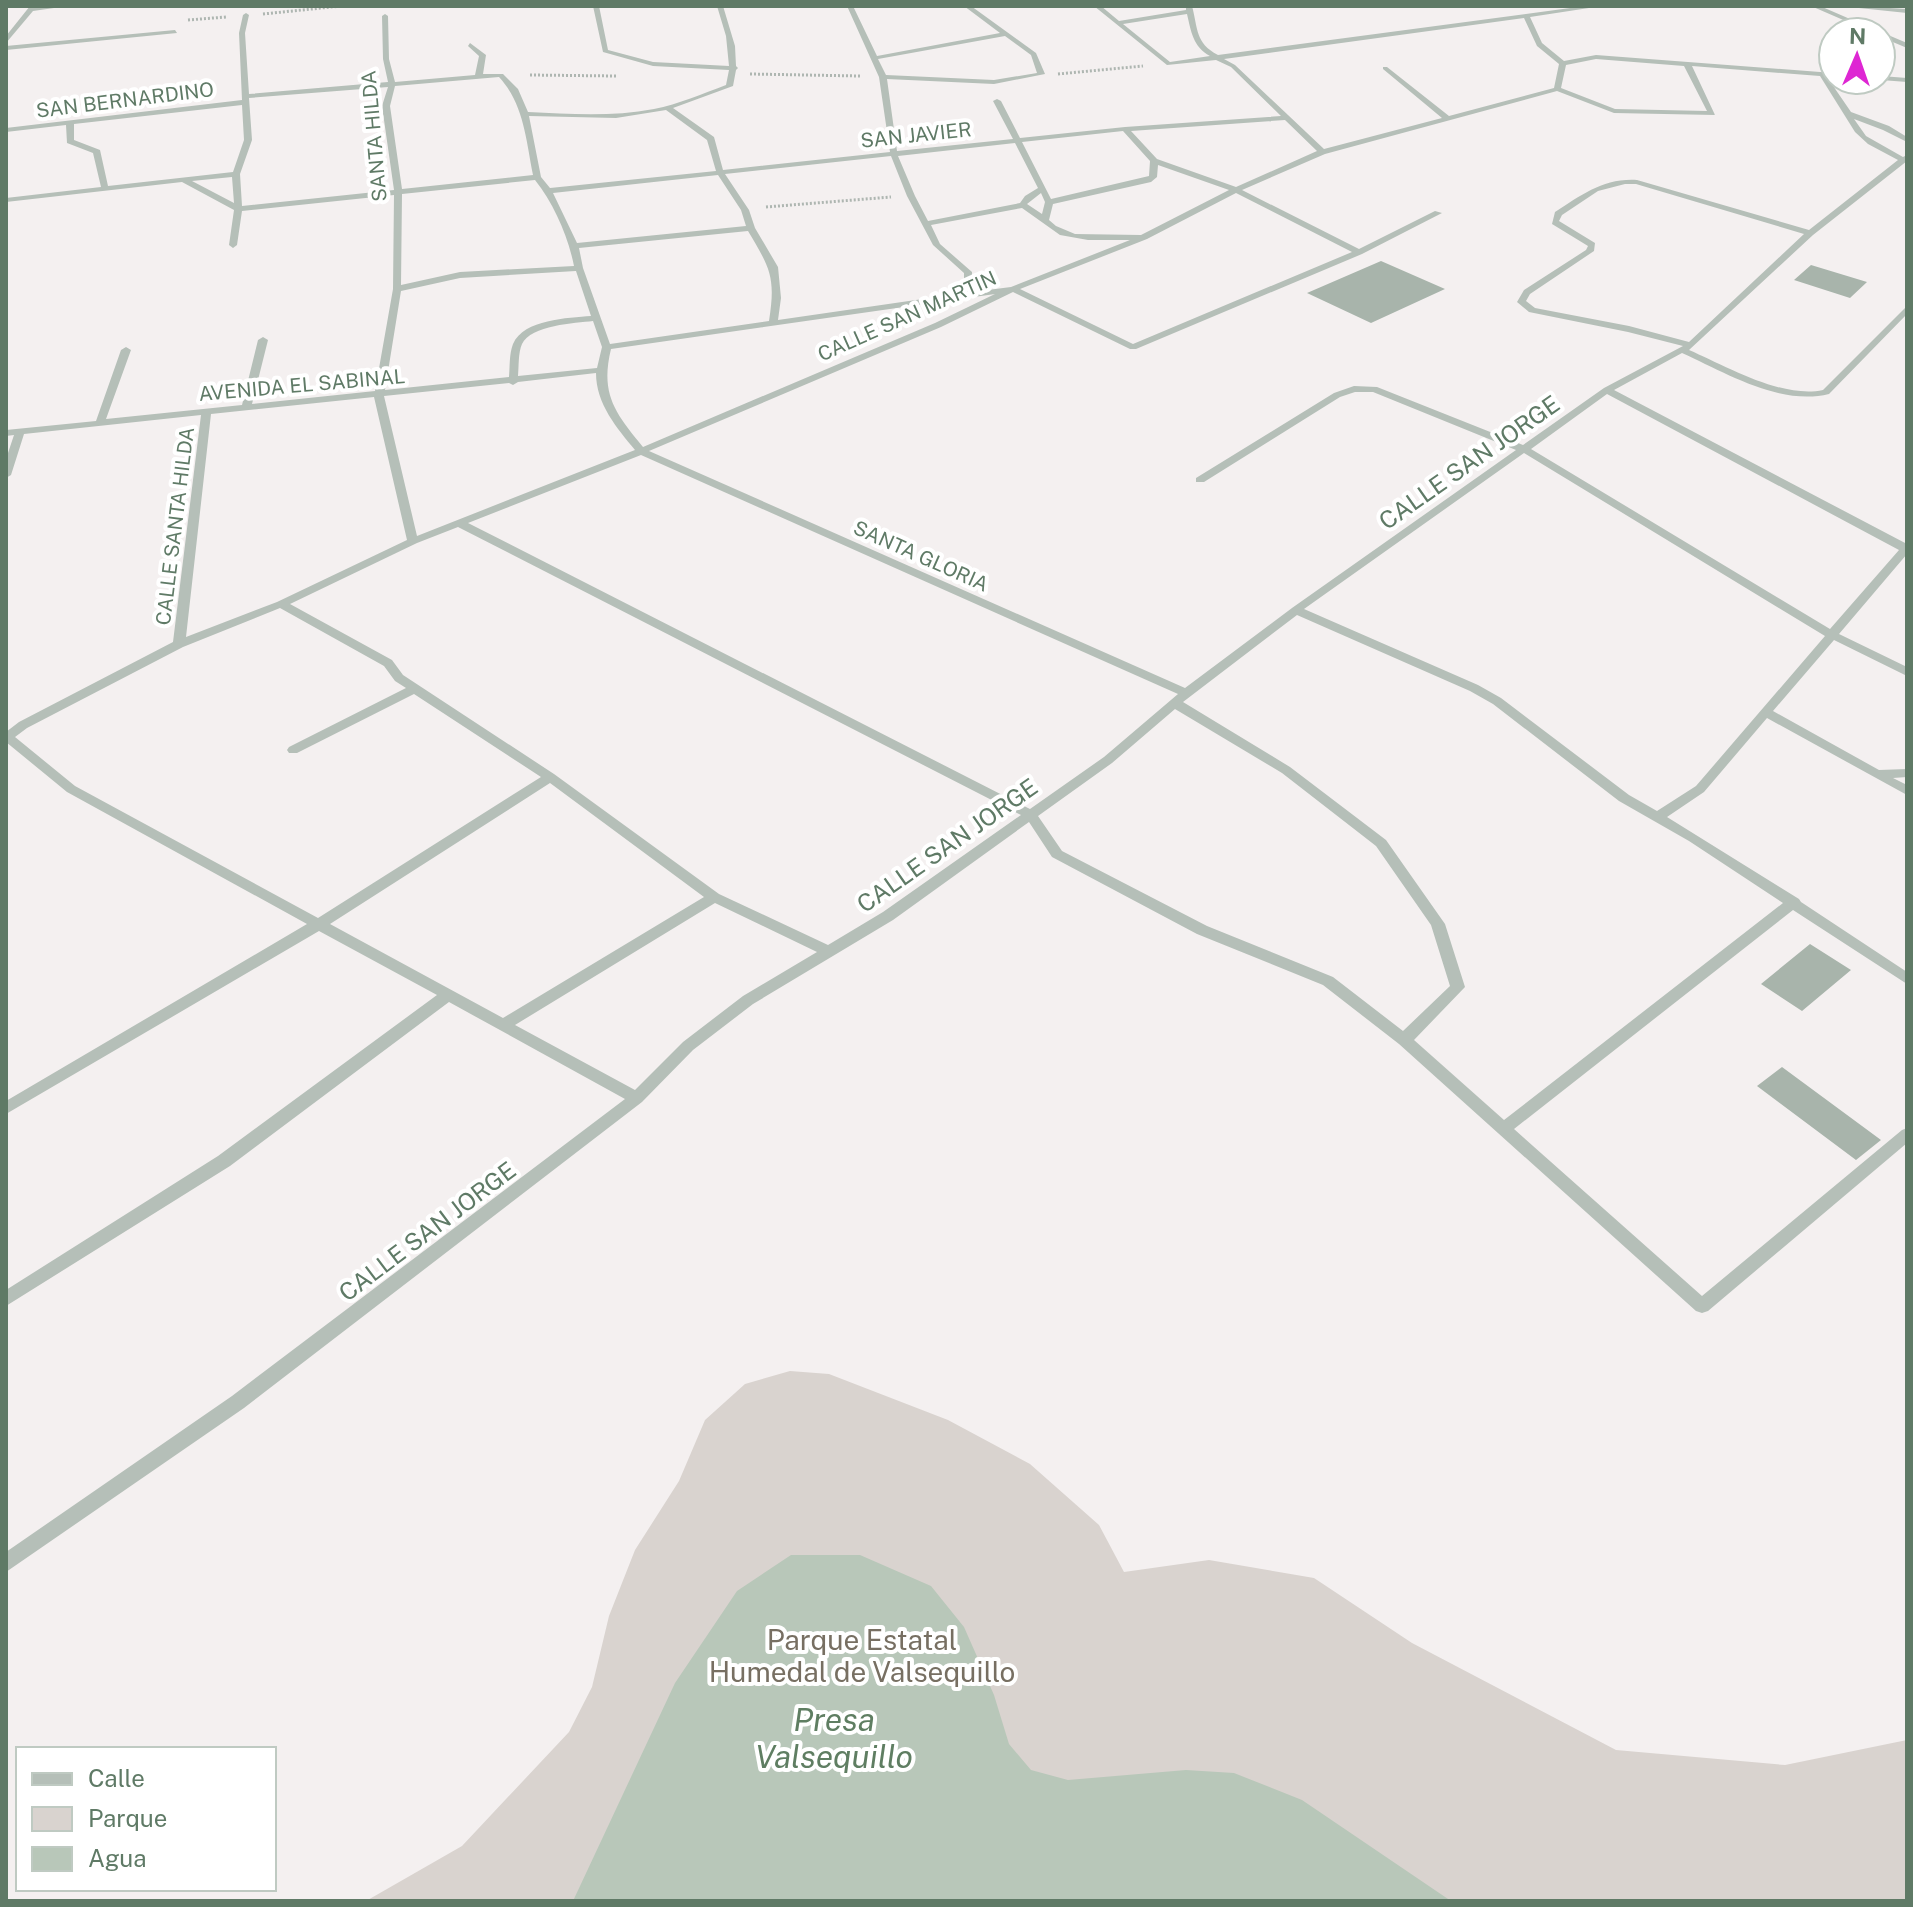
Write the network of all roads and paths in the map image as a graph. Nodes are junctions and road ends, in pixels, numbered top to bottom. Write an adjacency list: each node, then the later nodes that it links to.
1 (65, 6): 10 (street)
2 (596, 6): 29 (street)
3 (720, 6): 29 (street)
4 (850, 6): 25 (street)
5 (967, 6): 20 (street)
6 (1097, 6): 17 (street)
7 (1599, 6): 16 (street)
8 (1814, 6): 15 (street)
9 (1859, 6): 12 (street)
10 (32, 7): 19 (street)
11 (1190, 8): 17 (street); 24 (street)
12 (1907, 11)
13 (246, 15): 38 (street)
14 (385, 16): 35 (street, SANTA HILDA)
15 (1838, 16)
16 (1527, 17): 24 (street); 26 (street)
17 (1116, 23): 27 (street)
18 (175, 32): 23 (street)
19 (9, 33): 21 (street)
20 (1005, 34): 25 (street); 31 (street)
21 (6, 41)
22 (470, 45): 33 (street)
23 (6, 48)
24 (1221, 57): 27 (street); 43 (street)
25 (875, 58): 34 (street)
26 (1563, 63): 28 (street); 36 (street)
27 (1169, 64): 31 (path)
28 (1687, 64): 32 (street); 36 (street)
29 (735, 68): 40 (street)
30 (1385, 68): 44 (street)
31 (1041, 74): 34 (street)
32 (1817, 74)
33 (479, 75): 35 (street, SAN BERNARDINO); 41 (street, SAN BERNARDINO)
34 (883, 77): 51 (street)
35 (392, 83): 38 (street, SAN BERNARDINO); 60 (street, SANTA HILDA)
36 (1557, 89): 44 (street, CALLE SAN MARTIN)
37 (1836, 96): 42 (street)
38 (247, 99): 45 (street, SAN BERNARDINO); 55 (street)
39 (997, 101): 48 (street)
40 (668, 108): 41 (street); 54 (street)
41 (525, 114): 56 (street)
42 (1848, 114): 49 (street); 53 (street)
43 (1289, 118): 46 (street, SAN JAVIER); 50 (street)
44 (1447, 118): 50 (street, CALLE SAN MARTIN)
45 (70, 122): 47 (street, SAN BERNARDINO); 58 (street)
46 (1125, 129): 48 (street, SAN JAVIER); 52 (street)
47 (6, 130)
48 (1018, 140): 51 (street, SAN JAVIER); 59 (street)
49 (1907, 140)
50 (1322, 152): 61 (street, CALLE SAN MARTIN)
51 (894, 154): 54 (street, SAN JAVIER); 63 (street)
52 (1154, 161): 61 (street); 65 (street)
53 (1904, 162): 73 (street, CALLE SAN JORGE)
54 (720, 172): 62 (street, SAN JAVIER); 68 (street)
55 (236, 174): 57 (street); 67 (street)
56 (537, 177): 60 (street); 62 (street)
57 (183, 180): 58 (street); 67 (street)
58 (105, 189): 64 (street)
59 (1042, 189): 65 (street); 66 (street)
60 (398, 190): 67 (street); 79 (street, SANTA HILDA)
61 (1236, 190): 74 (street, CALLE SAN MARTIN); 77 (street)
62 (548, 191): 76 (street)
63 (911, 196): 68 (path); 71 (street)
64 (6, 200)
65 (1049, 202): 70 (street)
66 (1023, 205): 70 (street); 71 (street)
67 (238, 209): 75 (street)
68 (745, 210): 72 (street)
69 (1438, 213): 77 (street)
70 (1045, 220): 74 (street)
71 (925, 224): 81 (street)
72 (751, 228): 76 (street); 85 (street)
73 (1810, 233): 89 (street, CALLE SAN JORGE); 89 (street)
74 (1144, 237): 80 (street, CALLE SAN MARTIN)
75 (233, 245)
76 (574, 246): 78 (street)
77 (1359, 252): 80 (street)
78 (579, 268): 79 (street); 84 (street)
79 (397, 289): 94 (street, SANTA HILDA)
80 (1013, 289): 81 (street); 86 (street, CALLE SAN MARTIN)
81 (968, 295): 82 (street)
82 (928, 302): 85 (street); 86 (street)
83 (1907, 309): 89 (street)
84 (597, 318): 88 (street); 92 (street)
85 (773, 324): 88 (street)
86 (938, 325): 101 (street, CALLE SAN MARTIN)
87 (263, 340): 95 (street)
88 (607, 347): 91 (street)
89 (1687, 348): 93 (street, CALLE SAN JORGE)
90 (126, 350): 97 (street)
91 (601, 370): 92 (street, AVENIDA EL SABINAL); 101 (street)
92 (513, 382): 94 (street, AVENIDA EL SABINAL)
93 (1607, 390): 100 (street, CALLE SAN JORGE); 106 (street)
94 (379, 396): 95 (street, AVENIDA EL SABINAL); 105 (street)
95 (246, 407): 96 (street, AVENIDA EL SABINAL)
96 (206, 412): 97 (street, AVENIDA EL SABINAL); 110 (street, CALLE SANTA HILDA)
97 (101, 421): 98 (street, AVENIDA EL SABINAL)
98 (20, 431): 99 (street, AVENIDA EL SABINAL); 102 (street)
99 (6, 433)
100 (1526, 450): 103 (street); 108 (street, CALLE SAN JORGE); 109 (street)
101 (641, 451): 104 (street, CALLE SAN MARTIN); 113 (street, SANTA GLORIA)
102 (6, 475)
103 (1200, 480)
104 (459, 523): 105 (street, CALLE SAN MARTIN); 122 (street)
105 (413, 541): 107 (street, CALLE SAN MARTIN)
106 (1906, 549): 109 (street)
107 (281, 604): 110 (street, CALLE SAN MARTIN); 112 (street)
108 (1296, 610): 113 (street, CALLE SAN JORGE); 123 (street)
109 (1830, 634): 111 (street); 115 (street)
110 (179, 644): 116 (street, CALLE SAN MARTIN)
111 (1907, 672)
112 (416, 688): 117 (street); 120 (street)
113 (1186, 693): 114 (street, CALLE SAN JORGE)
114 (1175, 703): 122 (street, CALLE SAN JORGE); 131 (street)
115 (1766, 712): 119 (street); 123 (street)
116 (6, 736): 126 (street)
117 (293, 750)
118 (1907, 773): 119 (street)
119 (1875, 774): 121 (street)
120 (550, 777): 124 (street); 126 (street)
121 (1907, 791)
122 (1030, 814): 127 (street, CALLE SAN JORGE); 131 (street)
123 (1658, 817): 125 (street)
124 (714, 897): 127 (street); 130 (street)
125 (1794, 902): 128 (street); 134 (street)
126 (319, 924): 129 (street); 133 (street)
127 (828, 951): 132 (street, CALLE SAN JORGE)
128 (1907, 979)
129 (448, 995): 130 (street); 136 (street)
130 (503, 1025): 132 (street)
131 (1404, 1040): 134 (street)
132 (637, 1098): 137 (street, CALLE SAN JORGE)
133 (6, 1108)
134 (1505, 1128): 135 (street)
135 (1907, 1134)
136 (6, 1299)
137 (6, 1563)

